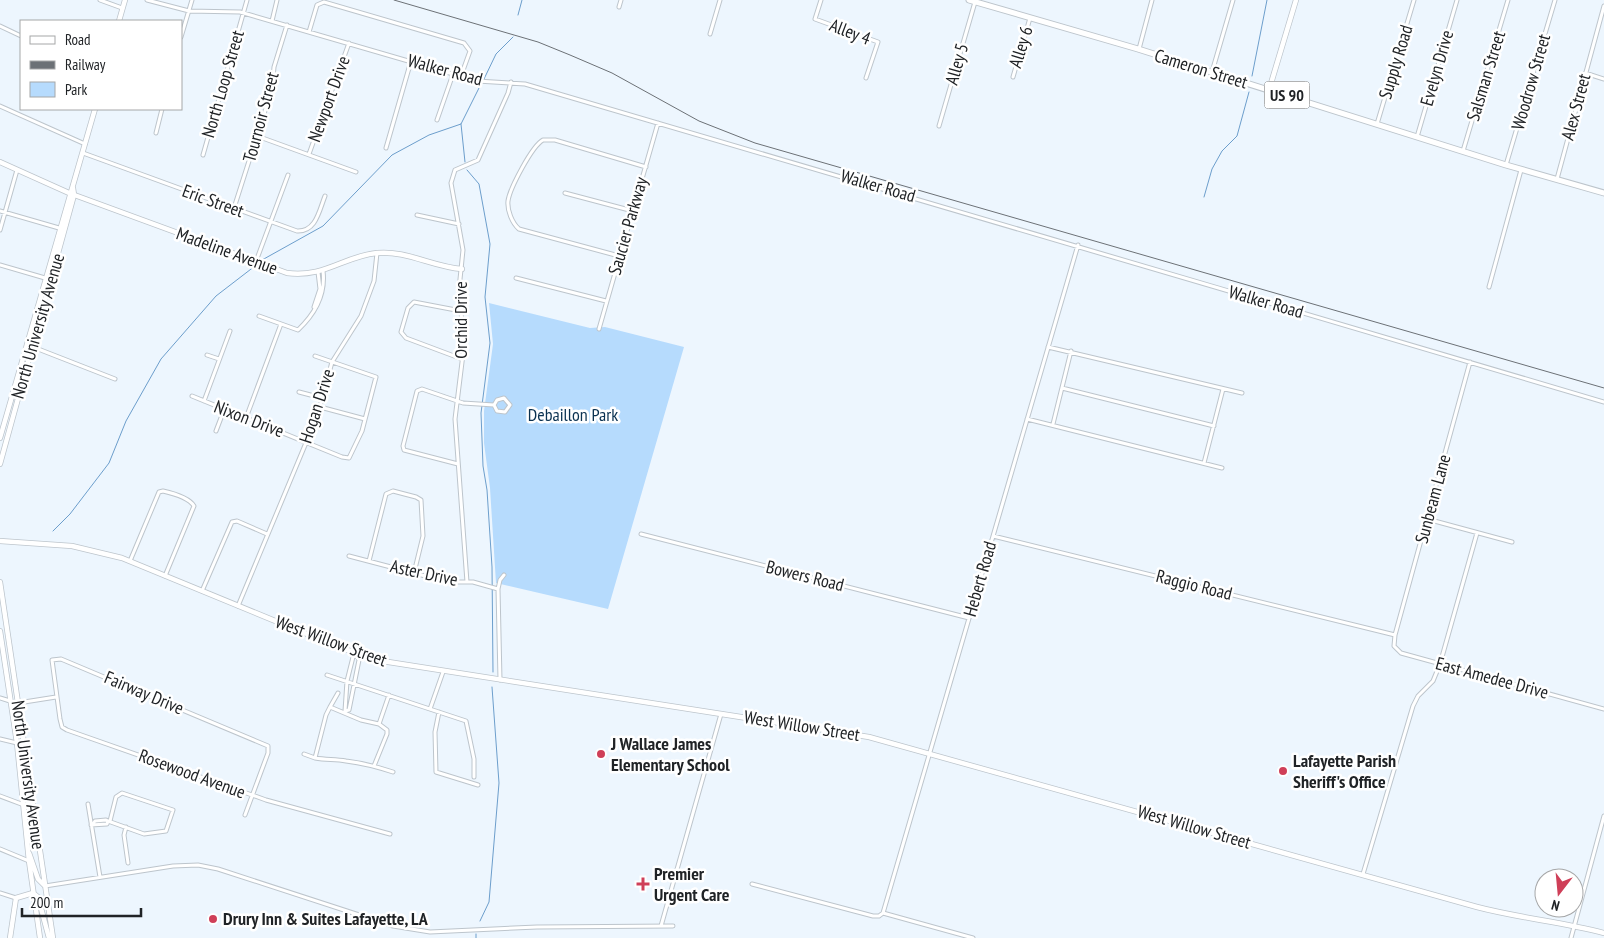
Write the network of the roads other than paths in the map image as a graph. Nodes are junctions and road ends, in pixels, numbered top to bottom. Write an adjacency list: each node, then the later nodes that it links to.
1 (100, 0): 19 (street)
2 (124, 0): 19 (main road)
3 (147, 0): 21 (street, Walker Road)
4 (192, 0): 21 (street)
5 (247, 0): 22 (street, North Loop Street)
6 (277, 0): 25 (street)
7 (621, 0): 20 (street)
8 (720, 0): 30 (street)
9 (821, 0): 40 (street, Alley 4)
10 (1152, 0): 33 (street)
11 (1233, 0): 35 (street)
12 (1296, 0): 43 (main road)
13 (1414, 0): 49 (street, Supply Road)
14 (1457, 0): 53 (street, Evelyn Drive)
15 (1508, 0): 56 (street, Salsman Street)
16 (1555, 0): 61 (street, Woodrow Street)
17 (972, 1): 23 (main road, Cameron Street / US 90); 50 (street, Alley 5)
18 (1604, 6): 37 (street, Alex Street)
19 (122, 8): 24 (main road)
20 (618, 8)
21 (189, 11): 22 (street, Walker Road); 29 (street)
22 (243, 13): 25 (street, Walker Road); 59 (street, North Loop Street)
23 (1030, 18): 33 (main road, Cameron Street / US 90); 39 (street, Alley 6)
24 (119, 20)
25 (272, 21): 26 (street, Walker Road)
26 (287, 25): 28 (street, Walker Road); 52 (street, Tournoir Street)
27 (0, 26): 31 (street)
28 (309, 32): 32 (street, Walker Road); 38 (street)
29 (182, 34)
30 (710, 34)
31 (20, 36)
32 (349, 43): 34 (street, Walker Road); 58 (street, Newport Drive)
33 (1138, 50): 35 (main road, Cameron Street / US 90)
34 (411, 61): 36 (street, Walker Road); 55 (street)
35 (1212, 72): 43 (main road, Cameron Street / US 90)
36 (453, 74): 38 (street, Walker Road); 47 (street)
37 (1585, 74): 41 (street); 67 (street, Alex Street)
38 (461, 76): 42 (street, Walker Road)
39 (1012, 77)
40 (866, 78)
41 (1604, 79)
42 (511, 82): 48 (street, Walker Road); 80 (street, Orchid Drive)
43 (1269, 90): 49 (main road, Cameron Street / US 90)
44 (0, 106): 54 (street)
45 (95, 110): 54 (main road, North University Avenue)
46 (162, 110): 51 (street)
47 (437, 120)
48 (658, 123): 62 (street, Saucier Parkway); 83 (street, Walker Road)
49 (1377, 124): 53 (main road, Cameron Street / US 90)
50 (939, 126)
51 (156, 133)
52 (257, 136): 58 (street); 74 (street, Tournoir Street)
53 (1417, 137): 56 (main road, Cameron Street / US 90)
54 (86, 144): 57 (main road, North University Avenue)
55 (386, 148)
56 (1463, 151): 61 (main road, Cameron Street / US 90)
57 (83, 153): 68 (main road, North University Avenue); 74 (street, Eric Street)
58 (309, 154): 65 (street)
59 (203, 156)
60 (0, 162): 64 (main road, Madeline Avenue)
61 (1506, 165): 63 (main road, Cameron Street / US 90)
62 (646, 167): 76 (street, Saucier Parkway); 86 (street)
63 (1521, 169): 67 (main road, Cameron Street / US 90); 92 (street)
64 (17, 170): 70 (main road, Madeline Avenue); 77 (street)
65 (356, 172)
66 (288, 175): 79 (street)
67 (1556, 180): 69 (main road, Cameron Street / US 90)
68 (73, 188): 70 (main road, North University Avenue); 72 (main road, North University Avenue)
69 (1604, 192)
70 (69, 193): 72 (main road, Madeline Avenue); 81 (main road, North University Avenue)
71 (565, 194): 76 (street)
72 (74, 195): 89 (main road, Madeline Avenue); 99 (main road, North University Avenue)
73 (325, 196): 79 (street, Eric Street)
74 (234, 208): 79 (street, Eric Street)
75 (0, 211): 77 (street)
76 (633, 211): 86 (street, Saucier Parkway)
77 (5, 212): 81 (street); 82 (street)
78 (417, 215): 80 (street)
79 (271, 223): 85 (street)
80 (459, 224): 88 (street, Orchid Drive)
81 (59, 228): 90 (main road, North University Avenue)
82 (0, 230)
83 (1078, 245): 100 (street, Hebert Road); 107 (street, Walker Road)
84 (377, 253): 88 (main road, Madeline Avenue); 89 (main road, Madeline Avenue); 106 (street, Hogan Drive)
85 (258, 256)
86 (619, 256): 93 (street, Saucier Parkway)
87 (0, 265): 90 (street)
88 (462, 269): 94 (street, Orchid Drive)
89 (321, 272): 96 (street)
90 (45, 278): 127 (main road, North University Avenue)
91 (516, 278): 93 (street)
92 (1489, 287)
93 (606, 301): 97 (street, Saucier Parkway)
94 (461, 311): 104 (street, Orchid Drive); 104 (street)
95 (259, 316): 96 (street)
96 (281, 324): 121 (street)
97 (599, 329)
98 (230, 330): 105 (street)
99 (32, 346): 108 (street); 130 (main road, North University Avenue)
100 (1048, 347): 101 (street); 123 (street, Hebert Road)
101 (1071, 351): 109 (street); 110 (street)
102 (207, 355): 105 (street)
103 (315, 356): 106 (street)
104 (462, 358): 116 (street, Orchid Drive)
105 (220, 359): 115 (street)
106 (332, 362): 114 (street, Hogan Drive); 122 (street)
107 (1470, 362): 117 (street, Walker Road); 133 (street, Sunbeam Lane)
108 (115, 379)
109 (1062, 388): 124 (street); 125 (street)
110 (1223, 388): 112 (street); 125 (street)
111 (299, 392): 114 (street)
112 (1242, 394)
113 (192, 396): 115 (street, Nixon Drive)
114 (322, 398): 119 (street, Hogan Drive)
115 (204, 401): 120 (street, Nixon Drive)
116 (457, 402): 118 (street); 131 (street, Orchid Drive); 131 (street)
117 (1604, 402)
118 (494, 405): 118 (street)
119 (320, 407): 122 (street); 128 (street, Hogan Drive)
120 (224, 410): 121 (street, Nixon Drive); 126 (street)
121 (246, 418): 128 (street, Nixon Drive)
122 (365, 419): 128 (street, Nixon Drive)
123 (1027, 419): 124 (street); 137 (street, Hebert Road)
124 (1053, 424): 129 (street)
125 (1214, 426): 129 (street)
126 (216, 431)
127 (0, 438)
128 (306, 442): 135 (street, Hogan Drive)
129 (1204, 463): 132 (street)
130 (0, 464)
131 (458, 464): 147 (street, Orchid Drive)
132 (1222, 468)
133 (1427, 519): 134 (street); 153 (street, Sunbeam Lane)
134 (1478, 532): 139 (street); 157 (street)
135 (267, 534): 149 (street); 150 (street, Hogan Drive)
136 (641, 534): 151 (street, Bowers Road)
137 (992, 536): 151 (street, Hebert Road); 153 (street, Raggio Road)
138 (0, 541): 141 (main road, West Willow Street)
139 (1512, 542)
140 (349, 556): 142 (street, Aster Drive)
141 (130, 561): 145 (main road, West Willow Street); 145 (street)
142 (368, 561): 143 (street, Aster Drive); 143 (street)
143 (414, 573): 147 (street, Aster Drive)
144 (504, 575): 148 (street)
145 (165, 576): 149 (main road, West Willow Street)
146 (0, 582): 155 (main road, North University Avenue)
147 (467, 582): 148 (street, Aster Drive)
148 (498, 589): 163 (street)
149 (202, 591): 150 (main road, West Willow Street)
150 (238, 606): 156 (main road, West Willow Street)
151 (969, 618): 180 (street, Hebert Road)
152 (0, 631): 154 (main road, North University Avenue)
153 (1395, 635): 157 (street, East Amedee Drive)
154 (1, 650): 155 (main road); 169 (main road, North University Avenue)
155 (10, 651): 170 (main road, North University Avenue)
156 (357, 655): 158 (street); 159 (street); 160 (main road, West Willow Street)
157 (1440, 664): 173 (street, East Amedee Drive); 204 (street)
158 (357, 671): 159 (street); 164 (street)
159 (349, 672): 162 (street)
160 (443, 672): 163 (main road, West Willow Street); 172 (street)
161 (327, 675): 162 (street)
162 (347, 680): 164 (street); 174 (street)
163 (500, 681): 176 (main road, West Willow Street)
164 (354, 683): 166 (street); 174 (street)
165 (338, 693): 171 (street)
166 (389, 695): 172 (street); 177 (street)
167 (56, 697): 170 (street); 187 (street, Rosewood Avenue); 187 (street, Fairway Drive)
168 (0, 698): 169 (street)
169 (11, 701): 179 (main road, North University Avenue)
170 (18, 703): 191 (main road, North University Avenue)
171 (330, 708): 174 (street); 182 (street)
172 (430, 709): 175 (street)
173 (1604, 709)
174 (345, 712): 177 (street)
175 (439, 712): 185 (street); 186 (street)
176 (721, 713): 180 (main road, West Willow Street); 213 (street)
177 (379, 724): 183 (street)
178 (0, 739): 179 (street)
179 (18, 743): 190 (main road, North University Avenue)
180 (930, 753): 204 (main road, West Willow Street); 211 (street, Hebert Road)
181 (304, 754): 182 (street)
182 (315, 758): 183 (street)
183 (374, 766): 184 (street)
184 (393, 772)
185 (474, 778)
186 (478, 785)
187 (252, 795): 192 (street); 198 (street, Rosewood Avenue)
188 (0, 796): 190 (street)
189 (88, 804): 195 (street)
190 (24, 805): 191 (main road); 197 (main road, North University Avenue)
191 (33, 807): 199 (main road, North University Avenue)
192 (245, 815)
193 (1604, 816): 212 (street)
194 (109, 821): 195 (street); 196 (street); 196 (street)
195 (92, 824): 205 (street)
196 (126, 827): 203 (street)
197 (27, 830): 199 (main road); 201 (main road, North University Avenue)
198 (390, 834)
199 (38, 844): 207 (main road, North University Avenue)
200 (0, 849): 202 (street)
201 (29, 852): 202 (main road, North University Avenue); 207 (main road)
202 (29, 861): 209 (main road, North University Avenue)
203 (128, 863)
204 (1363, 874): 212 (main road, West Willow Street)
205 (100, 877): 207 (street); 213 (street)
206 (752, 884): 211 (street)
207 (44, 886): 218 (main road, North University Avenue)
208 (0, 893): 210 (street)
209 (33, 893): 210 (main road); 217 (main road, North University Avenue); 218 (main road)
210 (16, 898): 216 (main road)
211 (883, 913): 219 (street)
212 (1573, 925): 215 (main road, West Willow Street); 220 (street)
213 (660, 926): 214 (street)
214 (673, 926)
215 (1604, 933)
216 (10, 938)
217 (40, 938)
218 (51, 938)
219 (973, 938)
220 (1570, 938)

